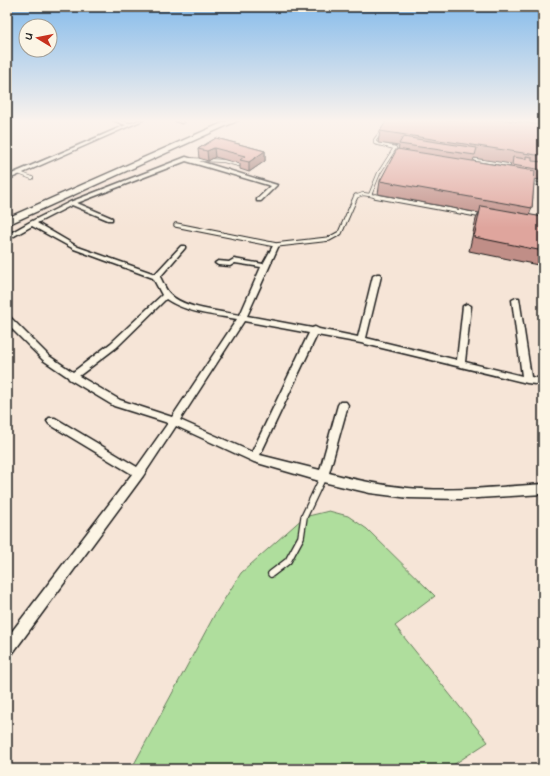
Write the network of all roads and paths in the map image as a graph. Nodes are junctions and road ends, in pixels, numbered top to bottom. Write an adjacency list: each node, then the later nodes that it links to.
1 (54, 156): 12 (street)
2 (136, 156): 20 (highway)
3 (154, 156): 23 (highway)
4 (186, 158): 9 (lane); 18 (street); 19 (street)
5 (390, 158): 7 (lane); 17 (lane)
6 (460, 158): 8 (lane)
7 (397, 159)
8 (482, 161): 10 (lane); 11 (lane)
9 (239, 165)
10 (510, 165)
11 (480, 167)
12 (19, 173): 13 (street); 14 (lane)
13 (7, 178)
14 (32, 178)
15 (522, 181): 16 (lane)
16 (543, 185)
17 (370, 195): 21 (lane); 27 (lane)
18 (259, 200)
19 (72, 203): 22 (street); 24 (street)
20 (7, 212)
21 (488, 217)
22 (110, 219)
23 (7, 222)
24 (32, 223): 26 (street); 32 (street)
25 (176, 225): 27 (lane)
26 (7, 238)
27 (276, 245): 30 (street)
28 (183, 247): 32 (street)
29 (218, 263): 30 (street)
30 (265, 266): 36 (street)
31 (377, 276): 39 (street)
32 (156, 278): 33 (street)
33 (166, 295): 36 (street); 41 (street)
34 (516, 300): 42 (street)
35 (467, 306): 40 (street)
36 (242, 318): 38 (street); 46 (street)
37 (7, 319): 41 (street)
38 (315, 330): 39 (street); 47 (street)
39 (362, 340): 40 (street)
40 (461, 364): 42 (street)
41 (72, 377): 46 (street)
42 (527, 380): 43 (street)
43 (543, 382)
44 (343, 405): 49 (street)
45 (52, 421): 48 (street)
46 (174, 421): 47 (street); 48 (street)
47 (254, 458): 49 (street)
48 (139, 473): 52 (street)
49 (323, 477): 50 (street); 51 (lane)
50 (543, 489)
51 (271, 574)
52 (8, 644)

